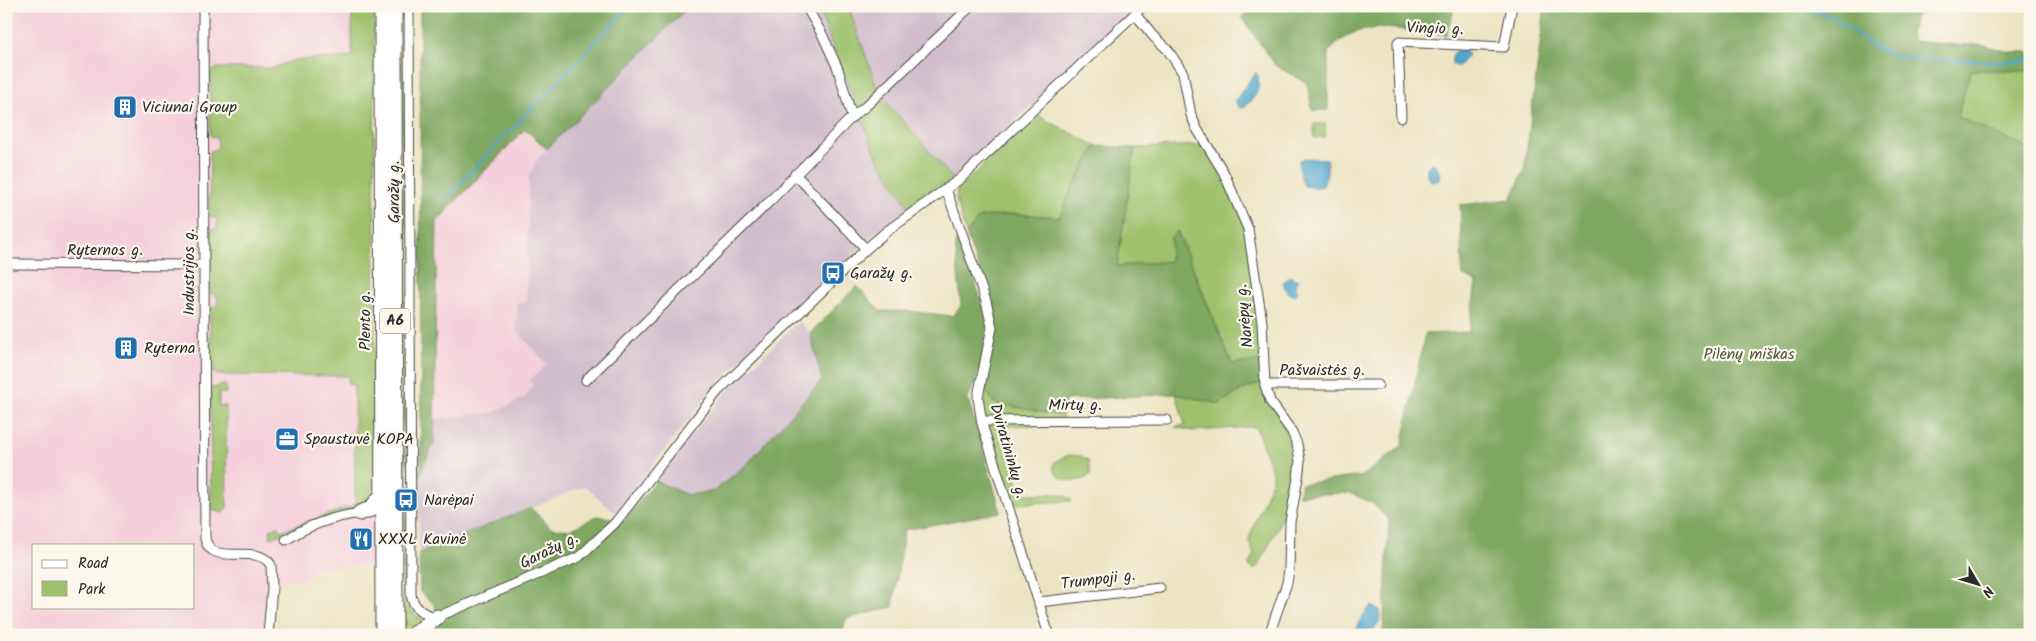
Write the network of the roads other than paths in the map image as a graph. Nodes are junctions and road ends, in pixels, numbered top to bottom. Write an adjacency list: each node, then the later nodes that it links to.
1 (203, 6): 16 (street, Industrijos g.)
2 (382, 6): 22 (highway, Plento g. / A6)
3 (394, 6): 31 (highway, Plento g. / A6)
4 (409, 6): 28 (street, Garažų g.)
5 (806, 6): 10 (street)
6 (971, 6): 10 (street)
7 (1143, 6): 9 (street, Garažų g.)
8 (1512, 6): 11 (street, Vingio g.)
9 (1135, 14): 13 (street, Garažų g.); 18 (street, Narėpų g.)
10 (852, 116): 12 (street)
11 (1400, 118)
12 (795, 174): 14 (street); 17 (street)
13 (946, 189): 14 (street, Garažų g.); 21 (street, Dviratininkų g.)
14 (866, 249): 28 (street, Garažų g.)
15 (6, 264): 16 (street, Ryternos g.)
16 (204, 265): 29 (street, Industrijos g.)
17 (586, 380)
18 (1265, 385): 19 (street, Pašvaistės g.); 34 (street, Narėpų g.)
19 (1378, 385)
20 (1167, 420): 21 (street, Mirtų g.)
21 (982, 421): 27 (street, Dviratininkų g.)
22 (384, 492): 23 (highway); 24 (highway, Plento g. / A6)
23 (360, 513): 24 (highway); 25 (street)
24 (384, 532): 30 (highway, Plento g. / A6)
25 (286, 540)
26 (1160, 588): 27 (street, Trumpoji g.)
27 (1039, 602): 33 (street, Dviratininkų g.)
28 (437, 617): 32 (highway)
29 (268, 635)
30 (383, 635)
31 (395, 635)
32 (413, 635)
33 (1049, 635)
34 (1268, 635)

